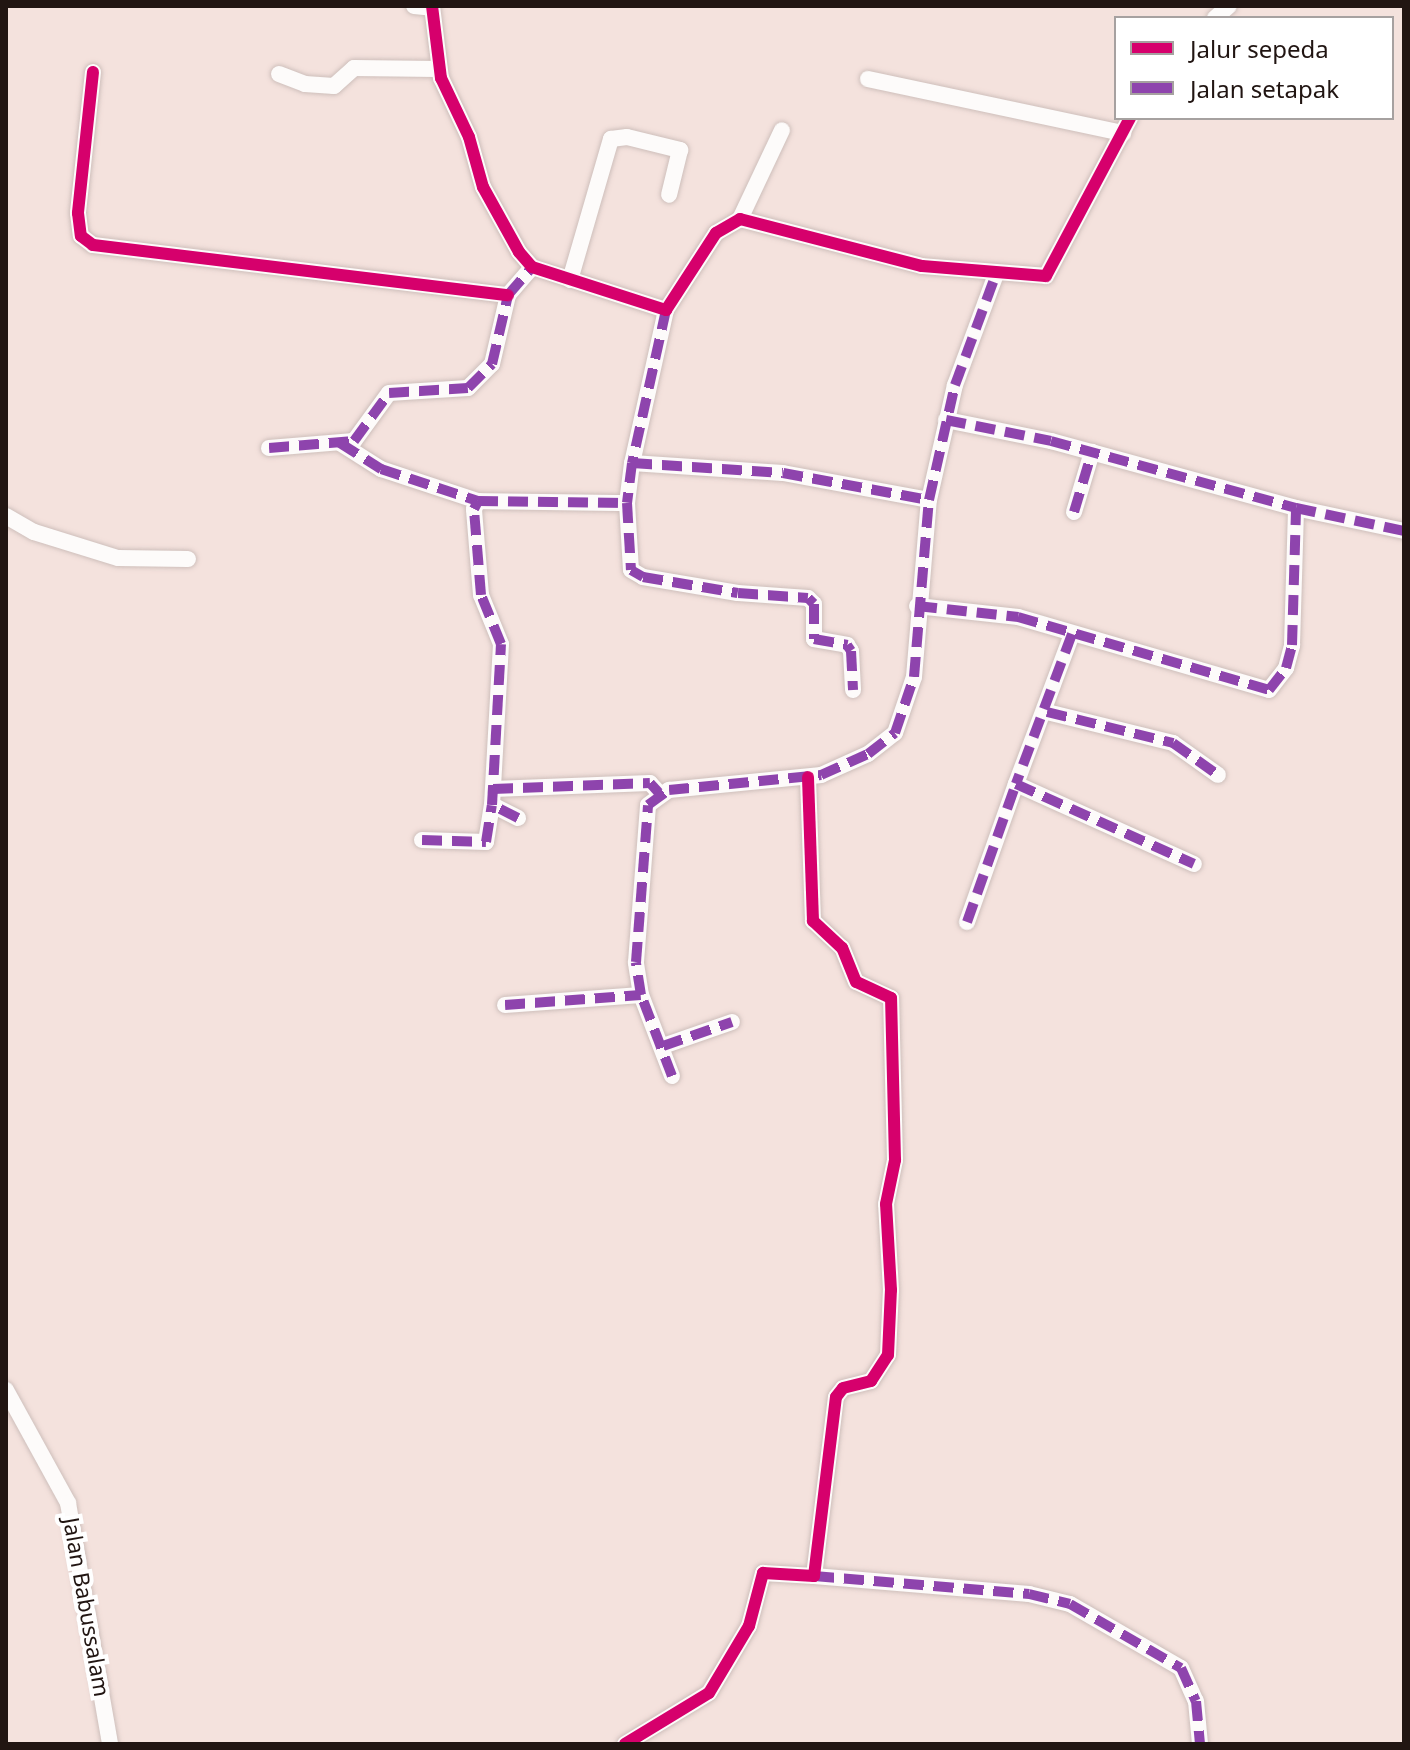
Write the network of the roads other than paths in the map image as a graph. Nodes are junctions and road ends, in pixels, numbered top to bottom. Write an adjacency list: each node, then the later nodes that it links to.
1 (414, 6): 2 (street)
2 (432, 7): 3 (street)
3 (437, 69): 5 (street); 11 (street)
4 (93, 72): 14 (street)
5 (279, 74)
6 (868, 79): 7 (street)
7 (1127, 126): 12 (street)
8 (782, 130): 10 (street)
9 (669, 195): 13 (street)
10 (740, 219): 12 (street); 15 (street)
11 (532, 267): 13 (street); 14 (street)
12 (996, 274): 16 (street)
13 (570, 280): 15 (street)
14 (508, 295): 17 (street)
15 (666, 310): 20 (street)
16 (946, 420): 19 (street); 21 (street)
17 (340, 443): 18 (street); 22 (street)
18 (269, 448)
19 (1092, 452): 24 (street); 25 (street)
20 (632, 463): 21 (street); 23 (street)
21 (929, 500): 29 (street)
22 (478, 501): 23 (street); 37 (street)
23 (627, 503): 31 (street)
24 (1296, 508): 27 (street); 30 (street)
25 (1074, 512)
26 (6, 516): 28 (street)
27 (1404, 531)
28 (188, 559)
29 (917, 606): 30 (street); 34 (street)
30 (1072, 634): 32 (street)
31 (853, 690)
32 (1047, 712): 33 (street); 35 (street)
33 (1218, 775)
34 (808, 777): 36 (street); 48 (street)
35 (1016, 784): 40 (street); 41 (street)
36 (659, 793): 37 (street); 42 (street)
37 (492, 797): 38 (street); 39 (street)
38 (518, 818)
39 (422, 840)
40 (1194, 864)
41 (967, 922)
42 (641, 995): 43 (street); 45 (street)
43 (505, 1005)
44 (732, 1022): 45 (street)
45 (663, 1046): 46 (street)
46 (672, 1076)
47 (6, 1390): 49 (street, Jalan Babussalam)
48 (814, 1576): 50 (street); 51 (street)
49 (110, 1744)
50 (625, 1744)
51 (1200, 1744)

